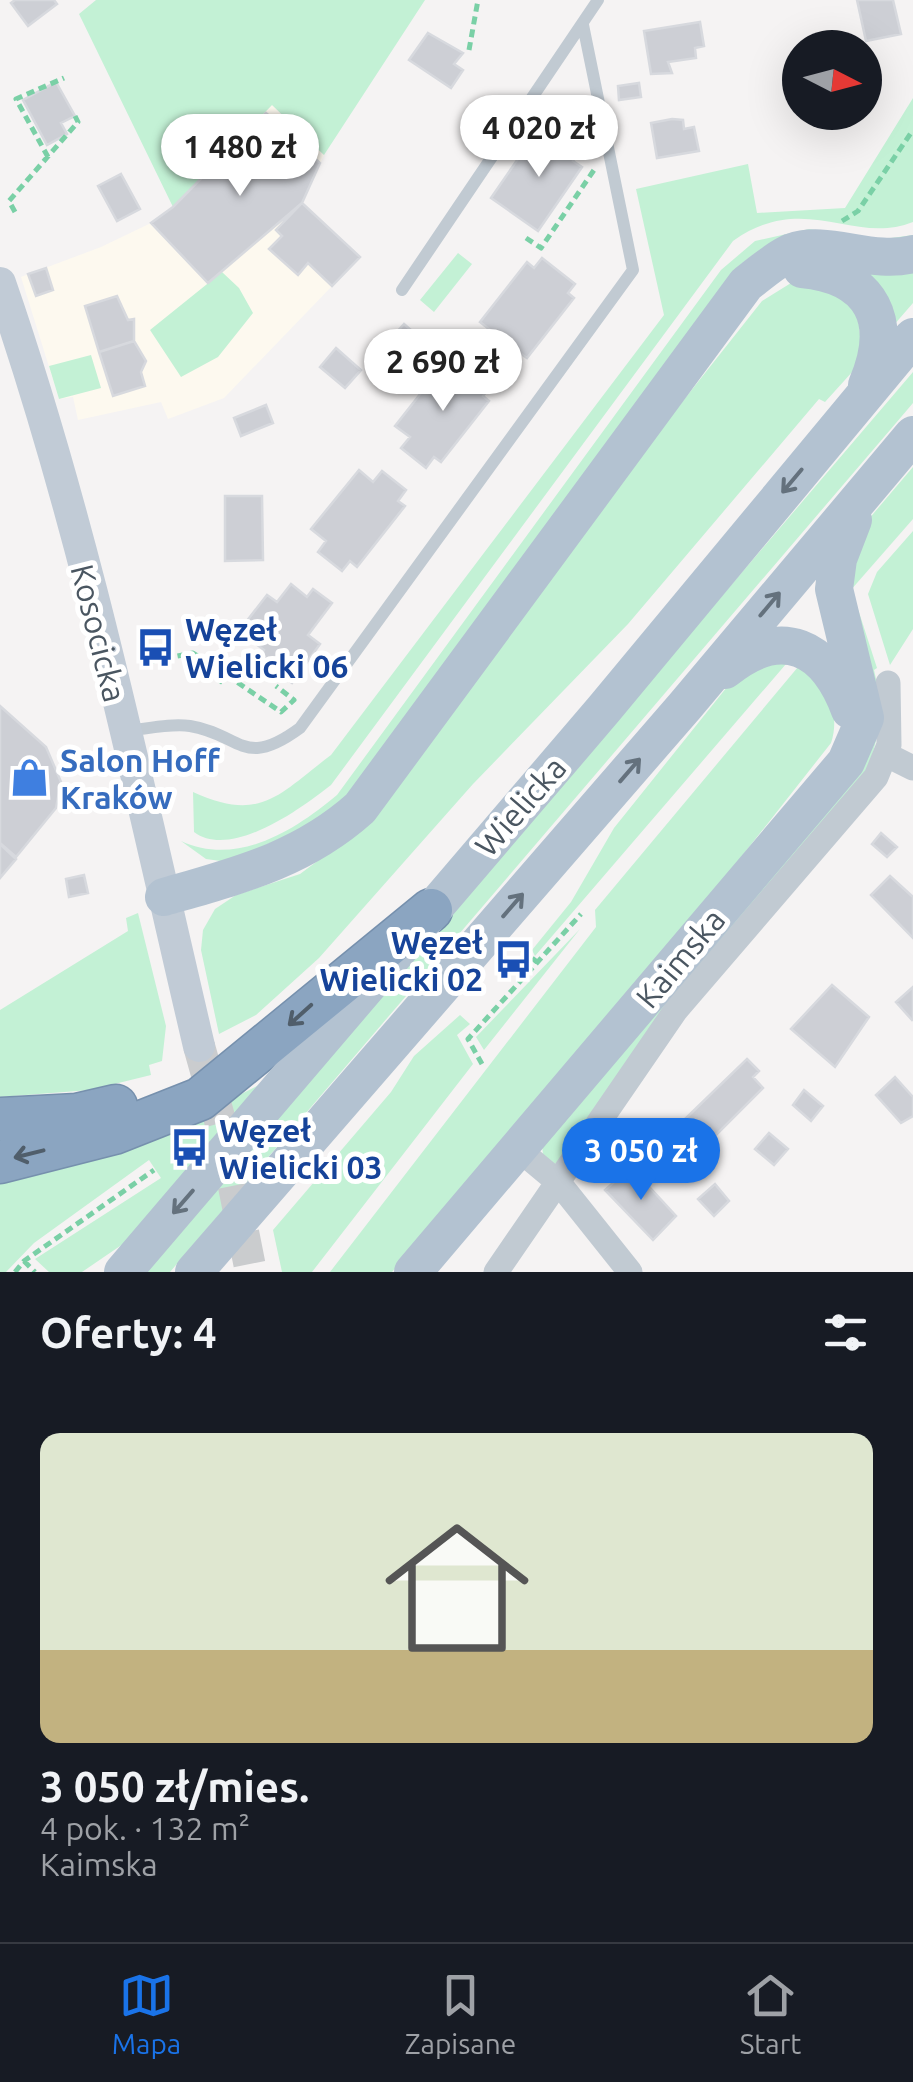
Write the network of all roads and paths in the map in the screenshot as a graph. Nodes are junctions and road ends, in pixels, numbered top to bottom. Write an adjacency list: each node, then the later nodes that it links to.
1 (478, 0): 4 (path)
2 (598, 0): 3 (lane)
3 (583, 25): 16 (lane); 27 (lane)
4 (469, 50)
5 (64, 78): 8 (path)
6 (75, 116): 8 (path)
7 (913, 130): 11 (path)
8 (48, 156): 10 (path)
9 (601, 168): 12 (path)
10 (15, 212)
11 (832, 227)
12 (526, 238)
13 (913, 254): 14 (main road)
14 (770, 268): 18 (main road); 30 (main road)
15 (0, 283): 27 (street, Kosocicka)
16 (402, 290)
17 (913, 337): 18 (main road, Wielicka)
18 (854, 406): 31 (main road, Wielicka, one-way to 31)
19 (913, 435): 20 (main road, Wielicka)
20 (872, 482): 26 (main road, Wielicka, one-way to 20); 28 (main road)
21 (152, 661): 22 (path)
22 (225, 674): 23 (path); 25 (path)
23 (219, 683)
24 (888, 683): 28 (street, Kaimska)
25 (276, 686)
26 (685, 706): 28 (main road); 47 (main road, Wielicka, one-way to 26)
27 (124, 731): 30 (street, Kosocicka)
28 (869, 753): 29 (street); 39 (main road); 42 (street, Kaimska)
29 (913, 768)
30 (164, 897): 35 (street, Kosocicka)
31 (430, 910): 36 (highway, one-way to 36); 46 (main road, Wielicka, one-way to 46)
32 (581, 914): 34 (path)
33 (522, 950): 34 (path)
34 (537, 962): 37 (path)
35 (198, 1046)
36 (244, 1064): 38 (highway); 40 (highway, one-way to 40)
37 (482, 1064)
38 (0, 1119)
39 (518, 1148): 42 (street); 48 (main road)
40 (0, 1162)
41 (154, 1170): 43 (path)
42 (559, 1182): 49 (street, Kaimska); 50 (street)
43 (24, 1260): 44 (path); 45 (path)
44 (15, 1272)
45 (35, 1272)
46 (123, 1272)
47 (194, 1272)
48 (413, 1272)
49 (496, 1272)
50 (630, 1272)

